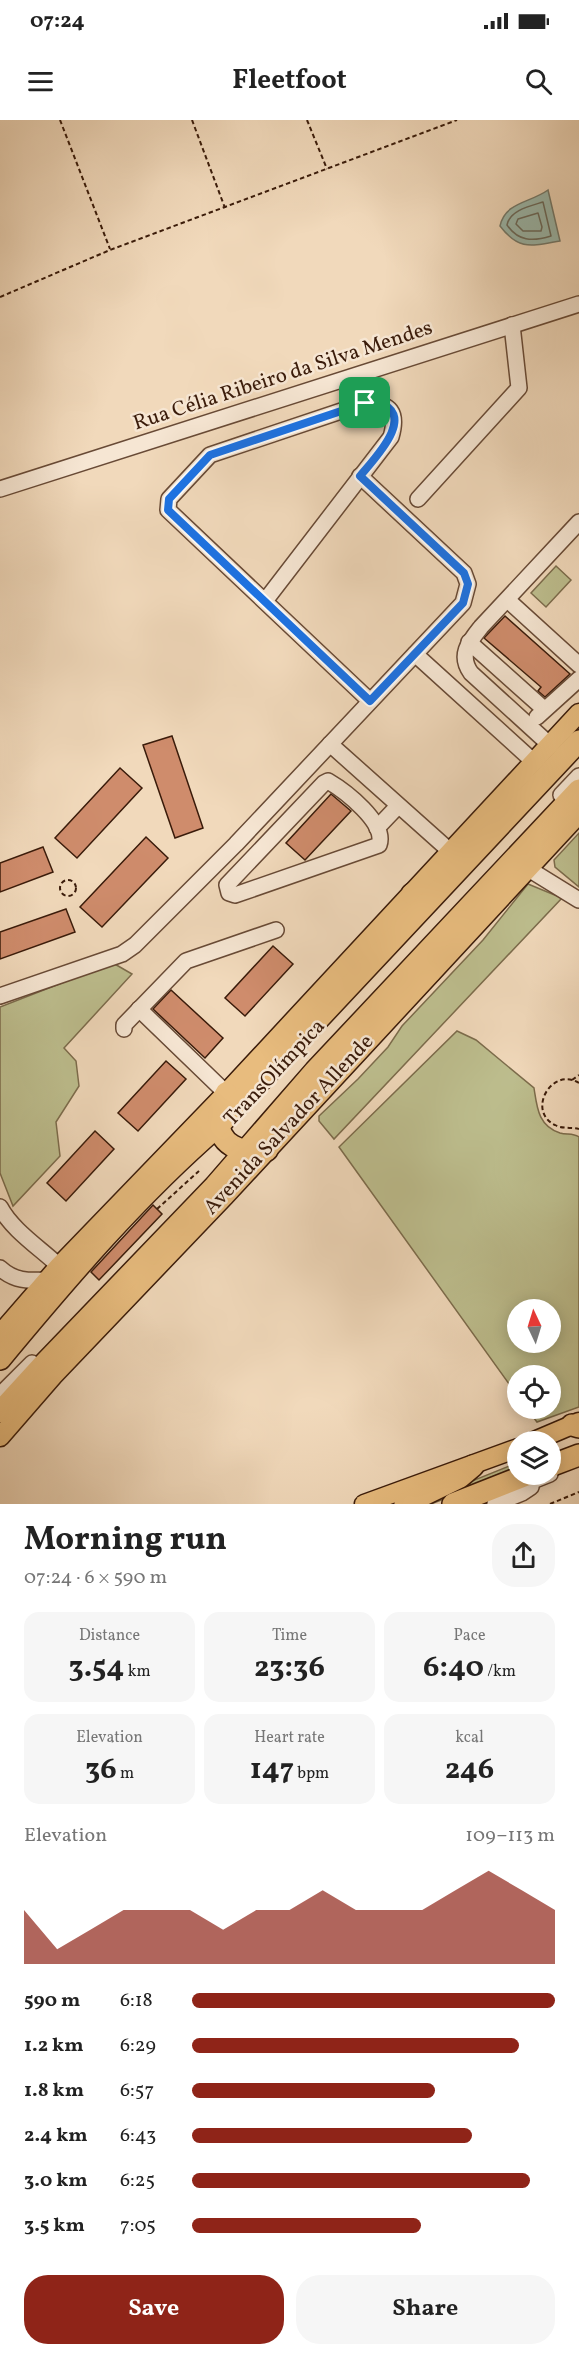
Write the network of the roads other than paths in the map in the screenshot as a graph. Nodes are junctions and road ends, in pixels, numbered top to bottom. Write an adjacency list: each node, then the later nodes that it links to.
1 (579, 304): 2 (street, Rua Célia Ribeiro da Silva Mendes)
2 (512, 326): 4 (street, Rua Célia Ribeiro da Silva Mendes); 5 (street)
3 (360, 476): 7 (street); 7 (street); 10 (street)
4 (0, 489)
5 (418, 499)
6 (579, 522): 9 (street)
7 (265, 601): 13 (street)
8 (512, 603): 11 (street)
9 (469, 642): 14 (street); 16 (street)
10 (415, 654): 13 (street); 21 (street)
11 (579, 665)
12 (579, 679): 14 (street)
13 (370, 701): 18 (street)
14 (544, 709): 16 (street)
15 (579, 713): 19 (main road, Avenida Salvador Allende)
16 (529, 725): 19 (street)
17 (579, 741): 21 (highway, Avenida Salvador Allende)
18 (330, 744): 24 (street); 33 (street)
19 (550, 745): 21 (main road, Avenida Salvador Allende)
20 (579, 753): 38 (street, TransOlímpica)
21 (543, 767): 27 (main road, Avenida Salvador Allende); 29 (highway); 38 (highway, Avenida Salvador Allende)
22 (579, 776): 38 (street, TransOlímpica)
23 (579, 790): 36 (highway, Avenida Salvador Allende)
24 (392, 801): 26 (street); 27 (street)
25 (579, 814): 28 (main road, Avenida Salvador Allende)
26 (374, 822): 26 (street)
27 (451, 852): 29 (main road, Avenida Salvador Allende)
28 (527, 867): 30 (street); 32 (main road, Avenida Salvador Allende)
29 (412, 894): 37 (main road, Avenida Salvador Allende)
30 (579, 900)
31 (276, 930): 34 (street)
32 (430, 972): 36 (highway); 39 (main road, Avenida Salvador Allende)
33 (2, 996)
34 (139, 1009): 35 (street); 37 (street)
35 (124, 1029)
36 (315, 1071): 38 (highway, Avenida Salvador Allende)
37 (226, 1093): 38 (highway); 41 (main road, Avenida Salvador Allende)
38 (230, 1139): 39 (highway); 45 (highway, Avenida Salvador Allende); 46 (street, TransOlímpica); 47 (street, TransOlímpica); 48 (highway, Avenida Salvador Allende)
39 (267, 1150): 51 (main road, Avenida Salvador Allende)
40 (0, 1207): 41 (street)
41 (59, 1266): 43 (main road, Avenida Salvador Allende)
42 (3, 1276): 43 (street)
43 (46, 1280): 44 (main road, Avenida Salvador Allende)
44 (0, 1334)
45 (0, 1359)
46 (0, 1371)
47 (0, 1395)
48 (0, 1412)
49 (577, 1425): 50 (main road)
50 (561, 1431)
51 (0, 1437)
52 (507, 1452): 56 (main road)
53 (579, 1455): 55 (highway)
54 (579, 1462): 57 (street)
55 (561, 1465)
56 (473, 1466): 61 (main road); 62 (highway)
57 (561, 1468)
58 (509, 1485): 63 (highway)
59 (517, 1485): 64 (street)
60 (531, 1485): 65 (street)
61 (364, 1504)
62 (405, 1504)
63 (453, 1504)
64 (472, 1504)
65 (495, 1504)

